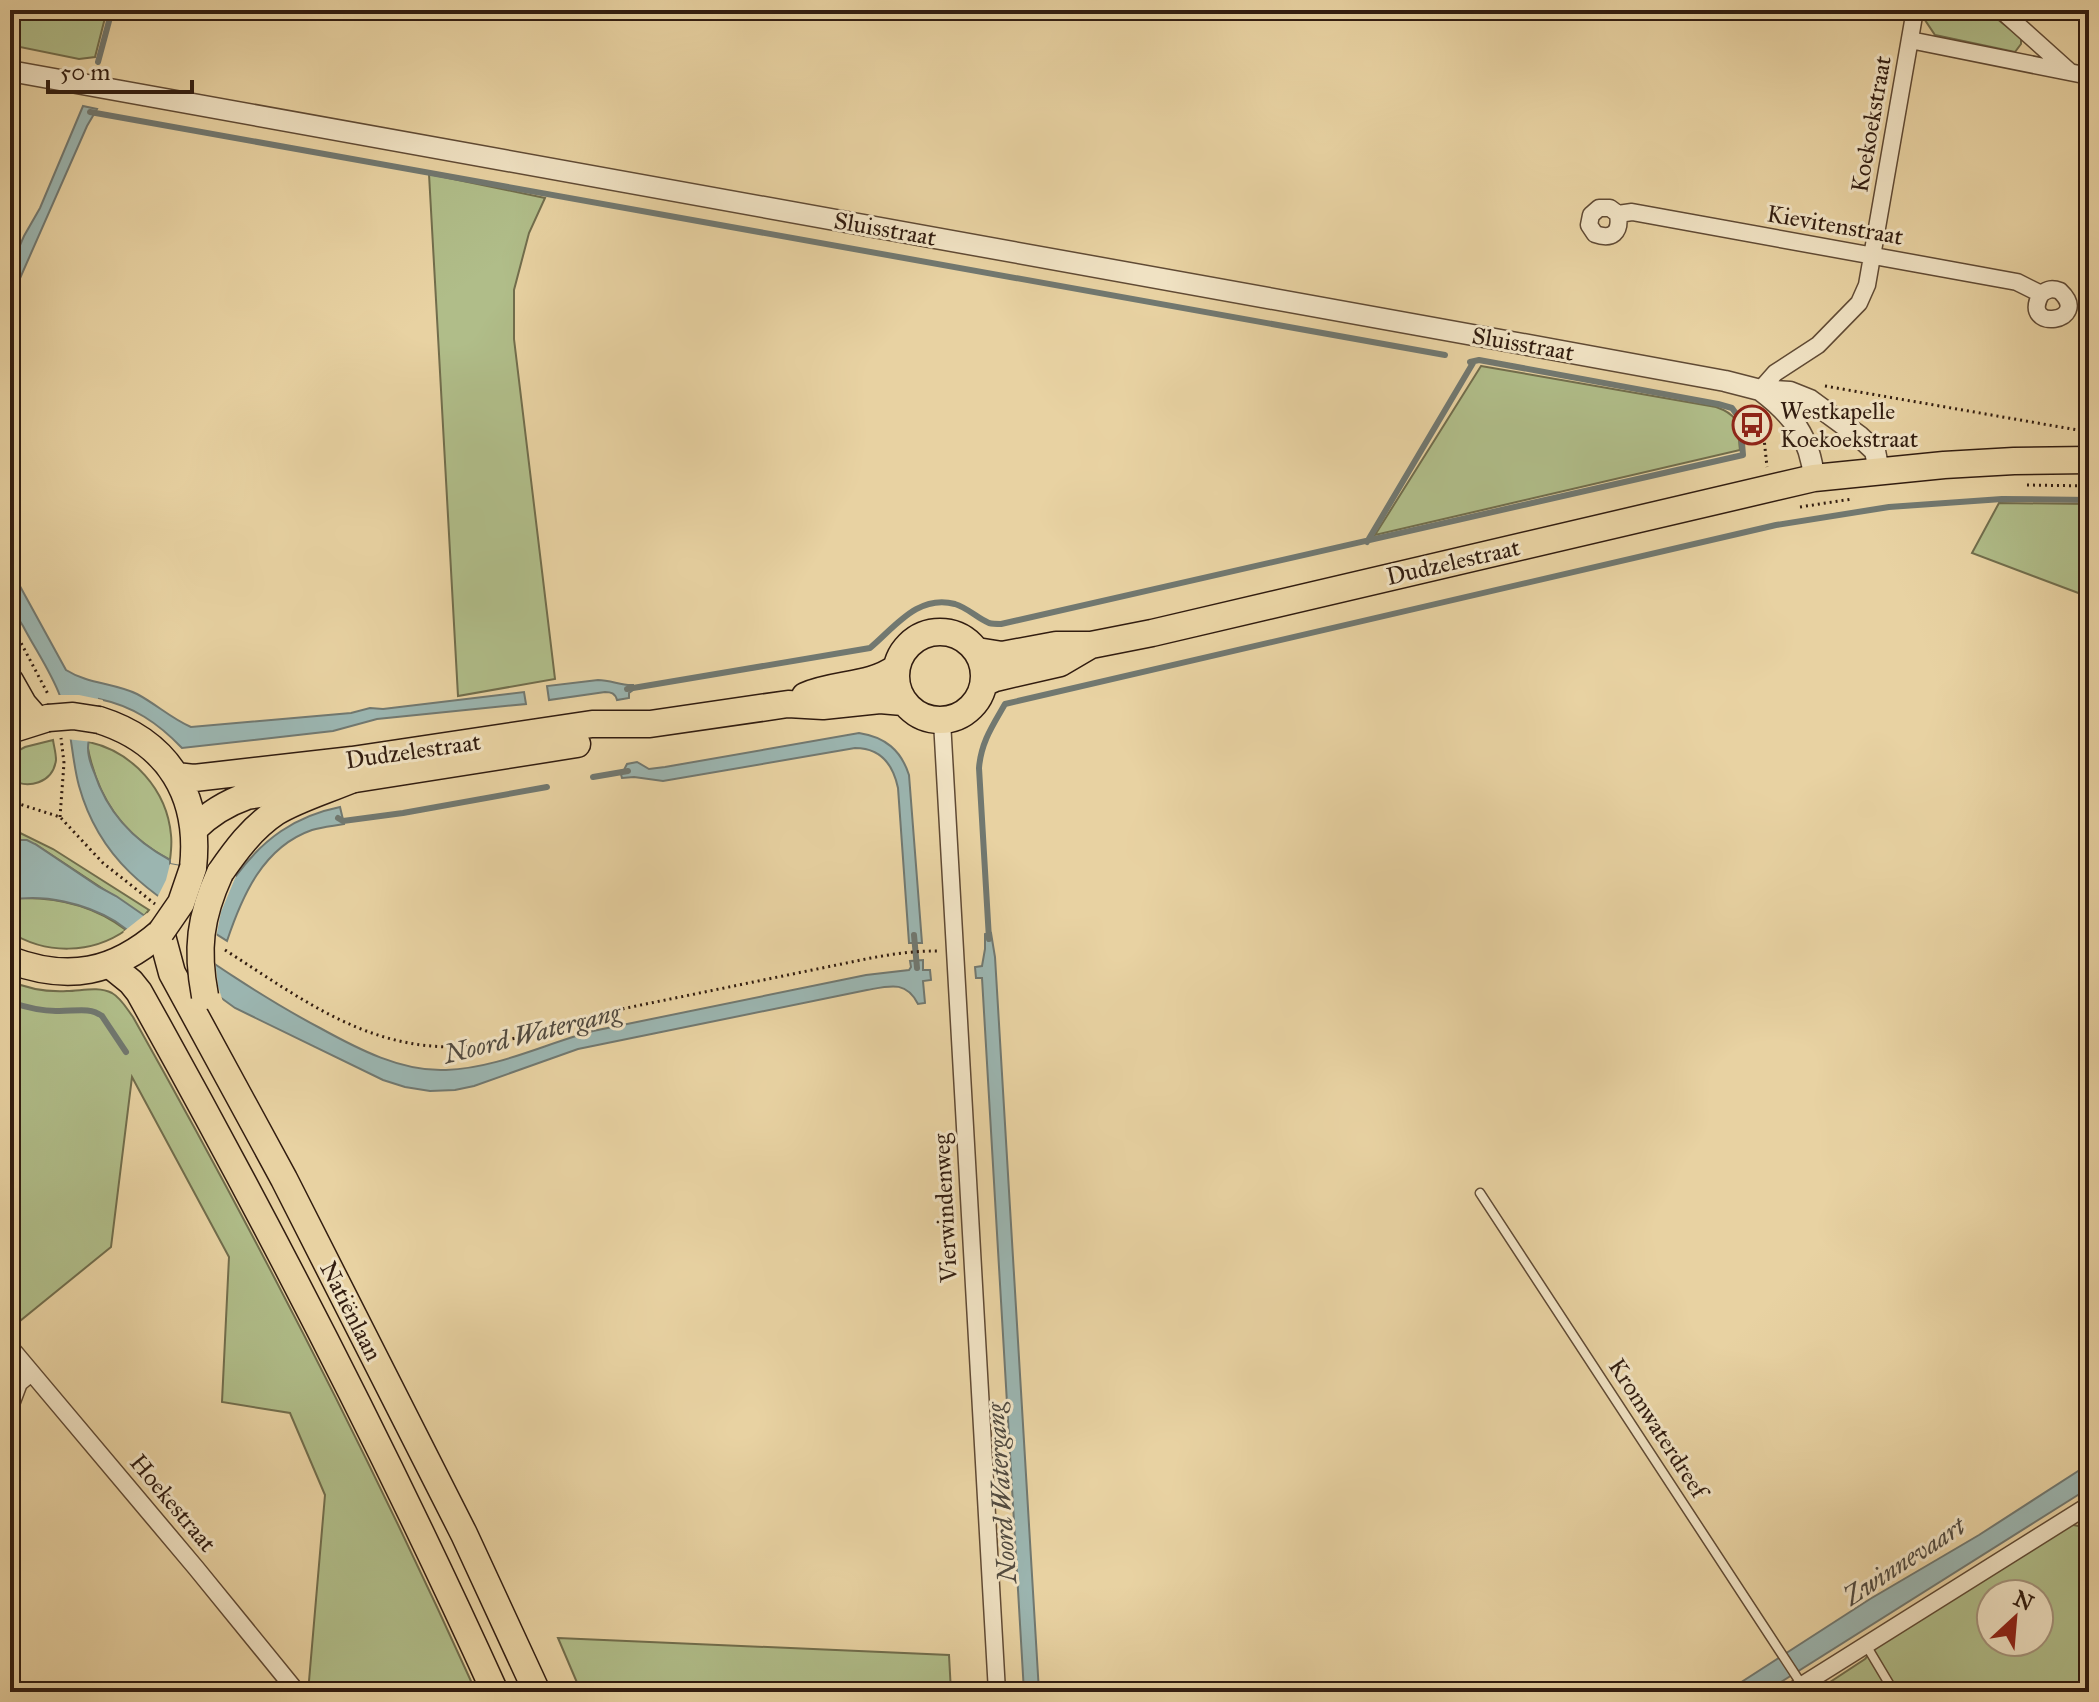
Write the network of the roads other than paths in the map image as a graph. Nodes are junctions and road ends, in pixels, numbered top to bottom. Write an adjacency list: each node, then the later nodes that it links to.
1 (1915, 10): 3 (street, Koekoekstraat)
2 (2001, 10): 5 (street)
3 (1910, 40): 5 (street); 8 (street, Koekoekstraat)
4 (10, 71): 10 (street, Sluisstraat)
5 (2070, 72): 6 (street)
6 (2089, 76)
7 (1618, 214): 8 (street, Kievitenstraat)
8 (1872, 256): 9 (street, Kievitenstraat); 10 (street, Koekoekstraat)
9 (2041, 294)
10 (1760, 390): 12 (street, Sluisstraat); 13 (street, Sluisstraat)
11 (2089, 460): 12 (main road)
12 (1879, 471): 13 (main road)
13 (1814, 478): 14 (main road, Dudzelestraat)
14 (1091, 645): 15 (main road, Dudzelestraat); 18 (main road, Dudzelestraat)
15 (977, 651): 16 (main road); 18 (main road)
16 (896, 668): 19 (main road); 20 (main road, Dudzelestraat)
17 (10, 681): 21 (main road)
18 (984, 683): 22 (main road)
19 (903, 702): 20 (main road, Dudzelestraat); 22 (main road)
20 (788, 704): 23 (main road, Dudzelestraat)
21 (49, 720): 24 (main road); 25 (main road, bridge)
22 (942, 721): 42 (street, Vierwindenweg)
23 (650, 724): 25 (main road, Dudzelestraat); 26 (main road, Dudzelestraat)
24 (10, 730)
25 (176, 776): 27 (main road)
26 (353, 779): 27 (main road, Dudzelestraat); 31 (main road, bridge)
27 (194, 829): 28 (main road, bridge)
28 (161, 932): 30 (main road); 31 (main road, Natiënlaan)
29 (10, 960): 30 (main road)
30 (110, 965): 40 (main road, Natiënlaan)
31 (213, 1047): 41 (main road, Natiënlaan)
32 (1480, 1193): 38 (lane, Kromwaterdreef)
33 (10, 1347): 34 (street, Hoekestraat)
34 (31, 1373): 35 (street); 39 (street, Hoekestraat)
35 (10, 1407)
36 (2089, 1505): 37 (street)
37 (1866, 1645): 38 (street); 43 (lane)
38 (1796, 1685)
39 (297, 1692)
40 (495, 1692)
41 (537, 1692)
42 (997, 1692)
43 (1894, 1692)

